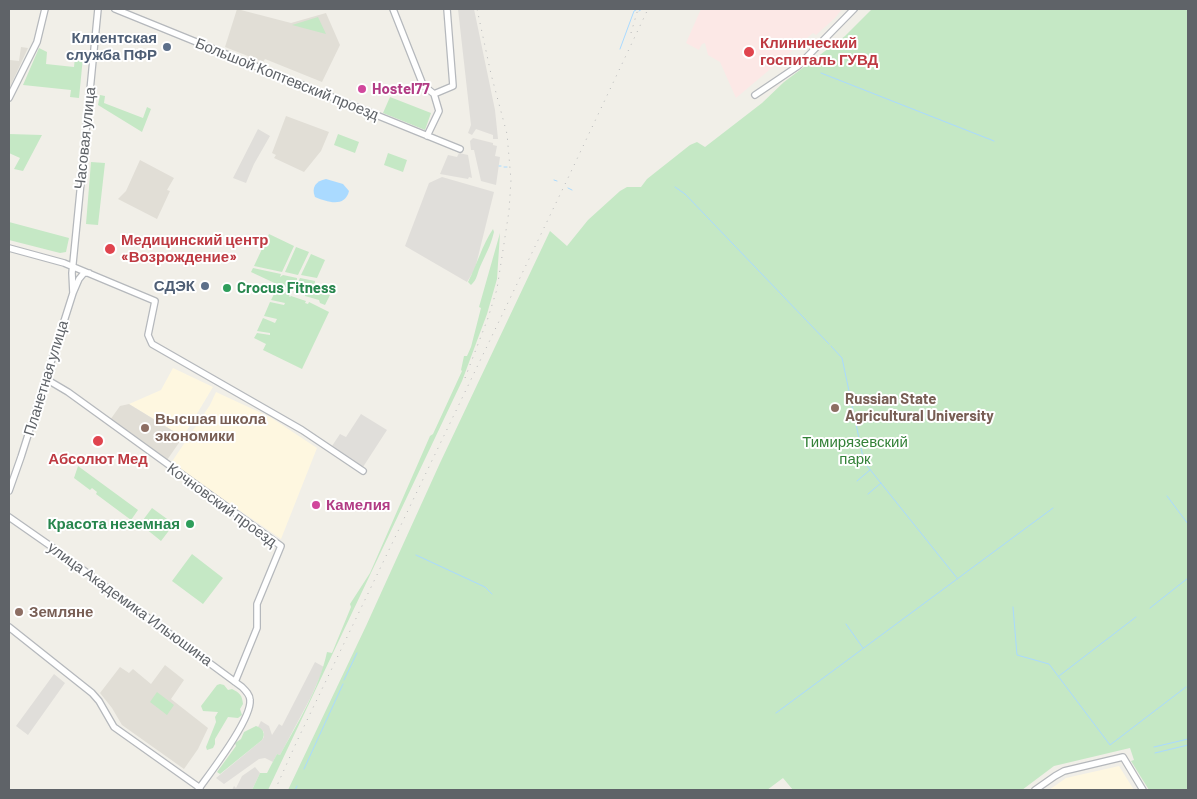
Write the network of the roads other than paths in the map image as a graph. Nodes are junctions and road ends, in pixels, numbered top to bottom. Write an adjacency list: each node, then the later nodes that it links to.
1 (46, 9): 9 (street)
2 (98, 9): 13 (street, Часовая улица)
3 (115, 9): 10 (street, Большой Коптевский проезд)
4 (393, 9): 7 (street)
5 (447, 9): 7 (street)
6 (854, 9): 8 (street)
7 (434, 94): 10 (street)
8 (755, 95)
9 (9, 98)
10 (428, 136): 11 (street, Большой Коптевский проезд)
11 (460, 149)
12 (9, 248): 13 (street)
13 (72, 267): 14 (street); 15 (street, Планетная улица)
14 (89, 272): 15 (street, Планетная улица); 17 (street)
15 (73, 293): 16 (street, Планетная улица)
16 (46, 379): 18 (street, Планетная улица); 21 (street, Кочновский проезд)
17 (363, 471)
18 (9, 490)
19 (9, 517): 21 (street, улица Академика Ильюшина)
20 (9, 627): 22 (street)
21 (235, 682): 22 (street, улица Академика Ильюшина)
22 (199, 789)
23 (1035, 790): 24 (street)
24 (1143, 790)

